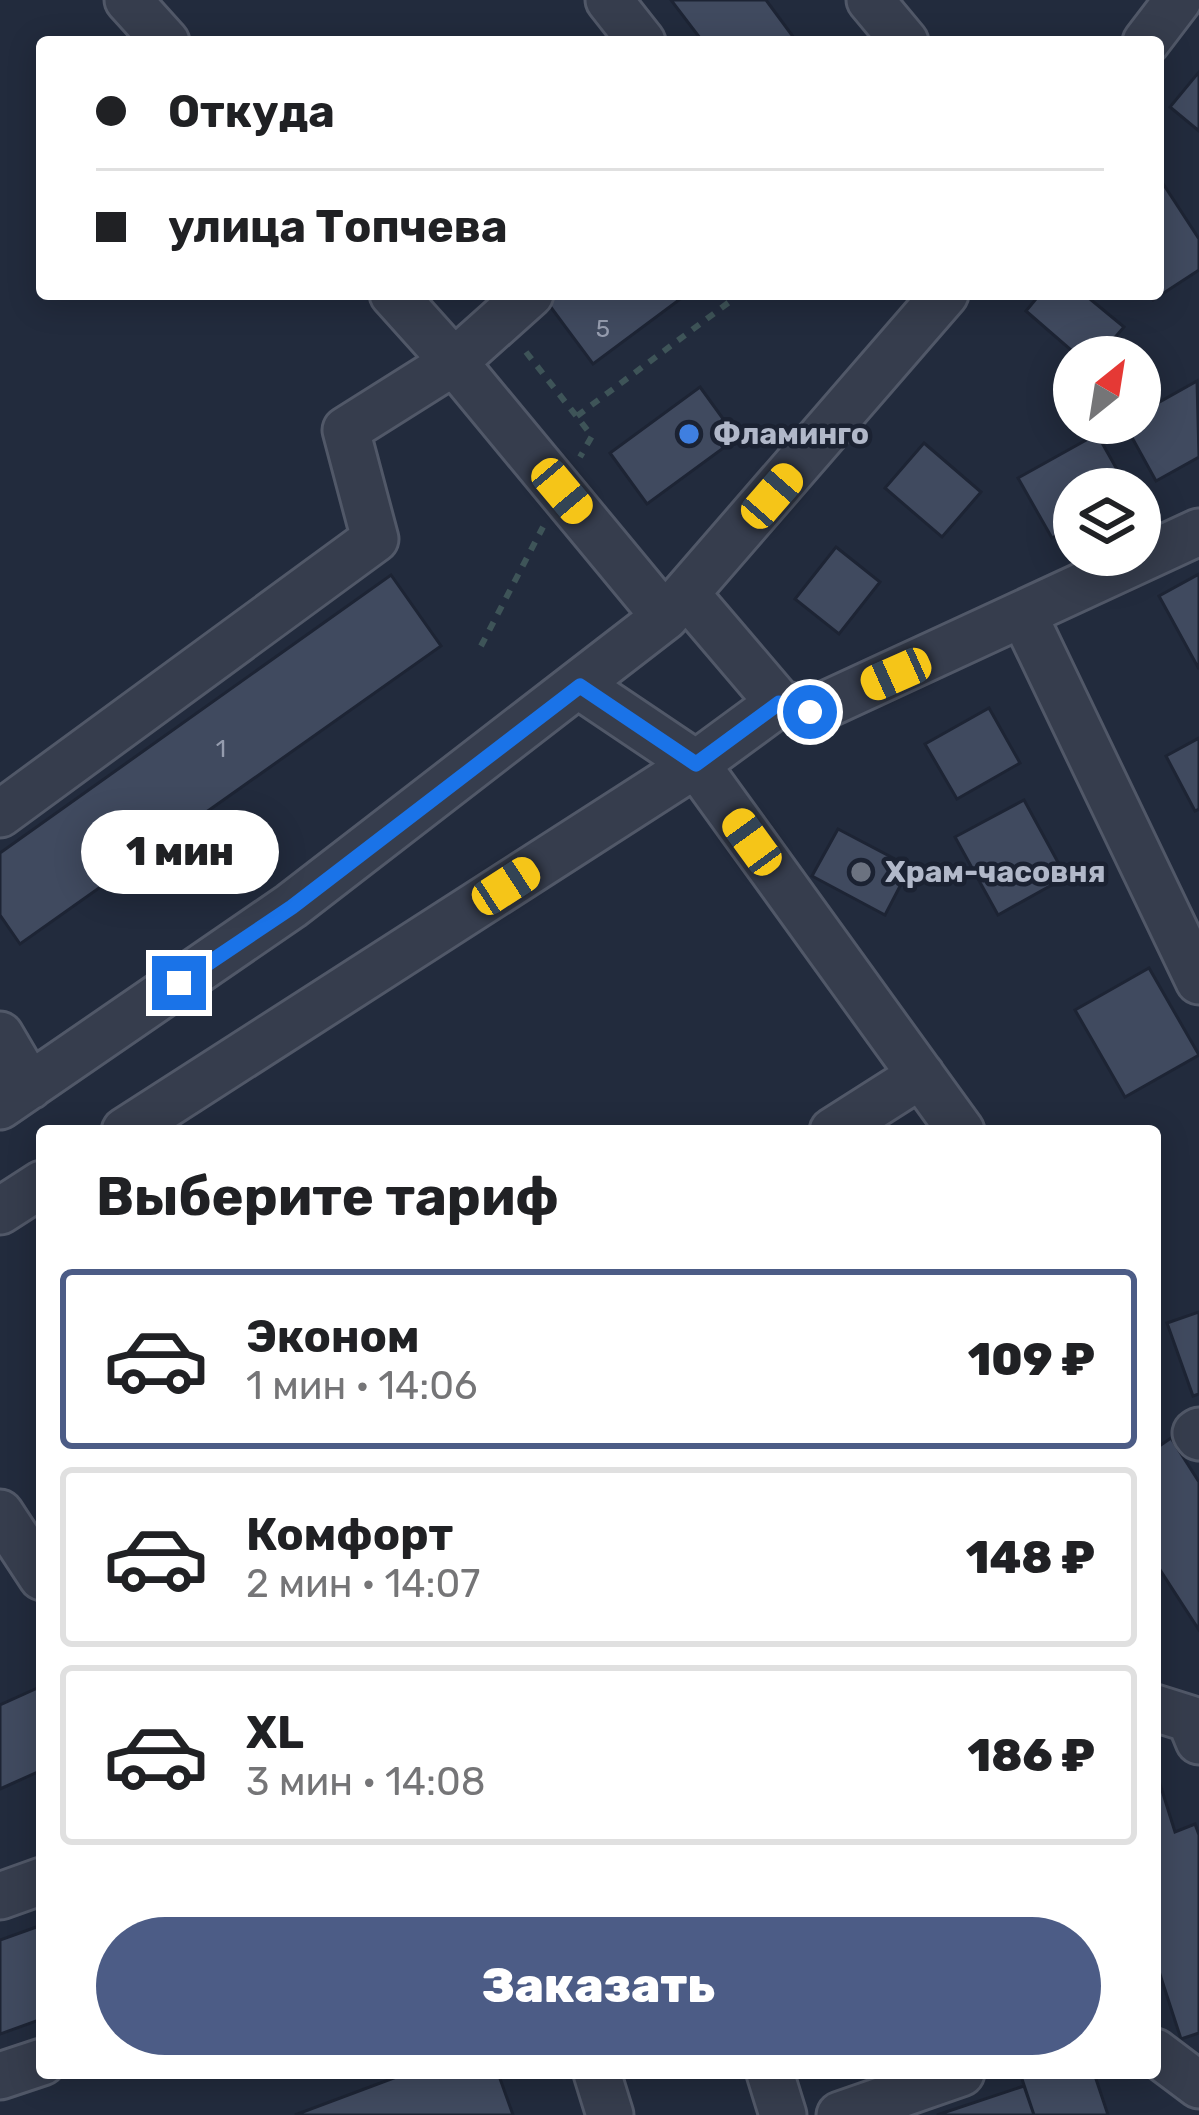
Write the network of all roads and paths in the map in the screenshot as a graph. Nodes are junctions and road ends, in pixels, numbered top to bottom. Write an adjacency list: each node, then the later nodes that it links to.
1 (128, 0): 5 (street)
2 (609, 0): 6 (street)
3 (870, 0): 7 (street)
4 (1178, 0): 8 (street)
5 (161, 36)
6 (638, 36)
7 (900, 36)
8 (1151, 36)
9 (398, 300): 13 (street)
10 (523, 300): 13 (street)
11 (732, 300): 14 (path)
12 (940, 300): 16 (street)
13 (454, 362): 16 (street); 21 (street)
14 (577, 416)
15 (1199, 532): 17 (street)
16 (676, 606): 18 (street); 19 (street)
17 (1024, 616): 19 (street); 22 (street)
18 (580, 686): 20 (street); 25 (street)
19 (779, 703): 20 (street)
20 (696, 764): 24 (street); 26 (street)
21 (0, 814)
22 (1199, 981)
23 (0, 1035): 25 (street)
24 (921, 1075): 27 (street); 28 (street)
25 (15, 1096)
26 (134, 1125)
27 (842, 1125)
28 (957, 1125)
29 (36, 1188): 30 (street)
30 (0, 1211)
31 (0, 1513): 32 (street)
32 (36, 1568)
33 (1161, 1710): 34 (street)
34 (1199, 1741)
35 (36, 1883): 36 (street)
36 (0, 1896)
37 (36, 2064): 38 (street)
38 (0, 2076)
39 (599, 2079): 42 (street)
40 (772, 2079): 43 (street)
41 (944, 2079): 44 (street)
42 (610, 2115)
43 (783, 2115)
44 (840, 2115)

